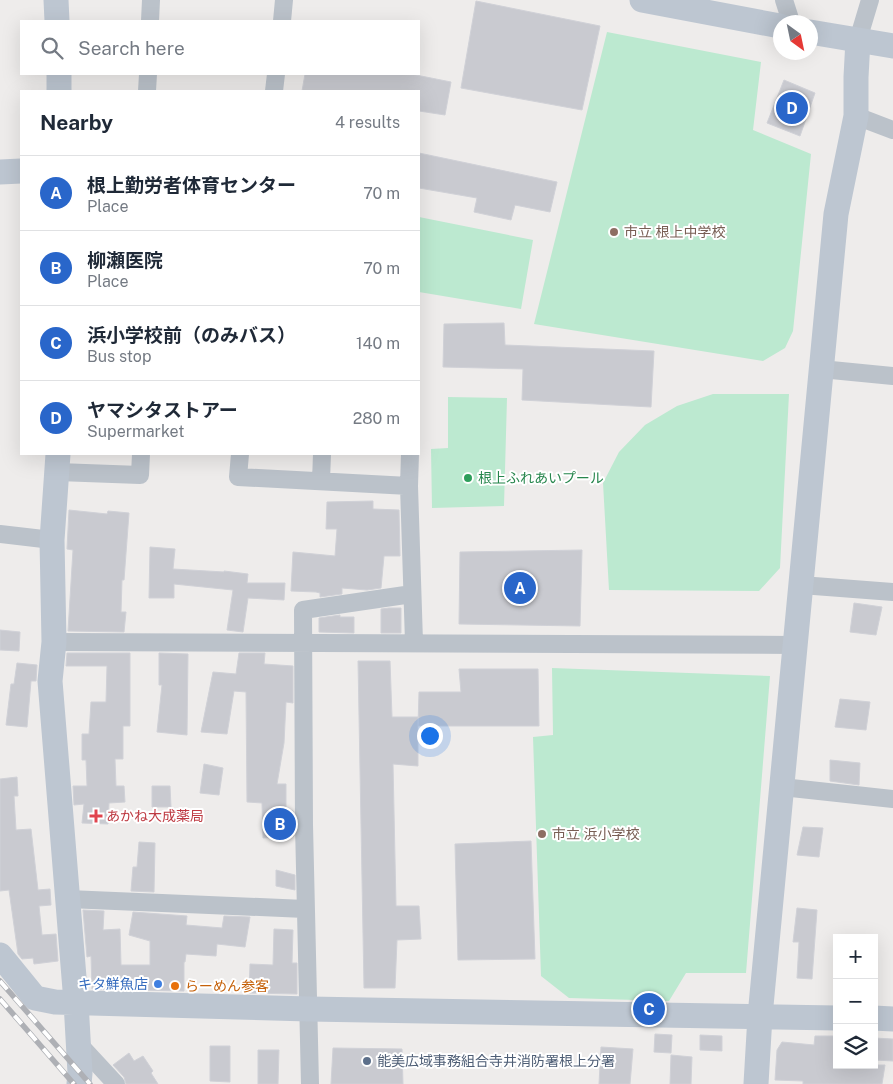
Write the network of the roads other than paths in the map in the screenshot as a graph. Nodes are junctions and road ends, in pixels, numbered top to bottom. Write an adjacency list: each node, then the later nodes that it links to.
1 (56, 0): 8 (street)
2 (151, 0): 9 (street)
3 (284, 0): 10 (street)
4 (642, 0): 11 (street)
5 (784, 0): 7 (street)
6 (870, 0): 13 (street)
7 (789, 15)
8 (57, 20)
9 (150, 20)
10 (282, 20)
11 (773, 25)
12 (818, 33): 13 (street)
13 (858, 40): 14 (street); 21 (street)
14 (893, 46)
15 (59, 75): 18 (street)
16 (148, 75): 19 (street)
17 (276, 75): 20 (street)
18 (59, 90)
19 (147, 90)
20 (274, 90)
21 (856, 116): 22 (street); 25 (street)
22 (893, 130)
23 (20, 171): 24 (street)
24 (0, 172)
25 (821, 369): 26 (street); 36 (street)
26 (893, 376)
27 (141, 455): 31 (street)
28 (240, 455): 32 (street)
29 (322, 455): 32 (street)
30 (410, 455): 33 (street)
31 (58, 463): 35 (street)
32 (321, 481): 33 (street)
33 (409, 486): 38 (street)
34 (0, 534): 35 (street)
35 (52, 540): 39 (street)
36 (801, 585): 37 (street); 42 (street)
37 (893, 592)
38 (412, 594): 40 (street); 41 (street)
39 (54, 642): 41 (street); 45 (street)
40 (414, 642): 41 (street); 42 (street)
41 (304, 643): 46 (street)
42 (795, 645): 43 (street)
43 (782, 787): 44 (street); 50 (street)
44 (893, 799)
45 (68, 899): 46 (street); 48 (street)
46 (305, 908): 49 (street)
47 (0, 955): 48 (street)
48 (76, 1002): 49 (street); 54 (street)
49 (309, 1009): 50 (street); 57 (street)
50 (760, 1016): 51 (street); 58 (street)
51 (833, 1018)
52 (878, 1018): 53 (street)
53 (893, 1019)
54 (78, 1043): 55 (street); 56 (street)
55 (79, 1084)
56 (116, 1084)
57 (310, 1084)
58 (756, 1084)

